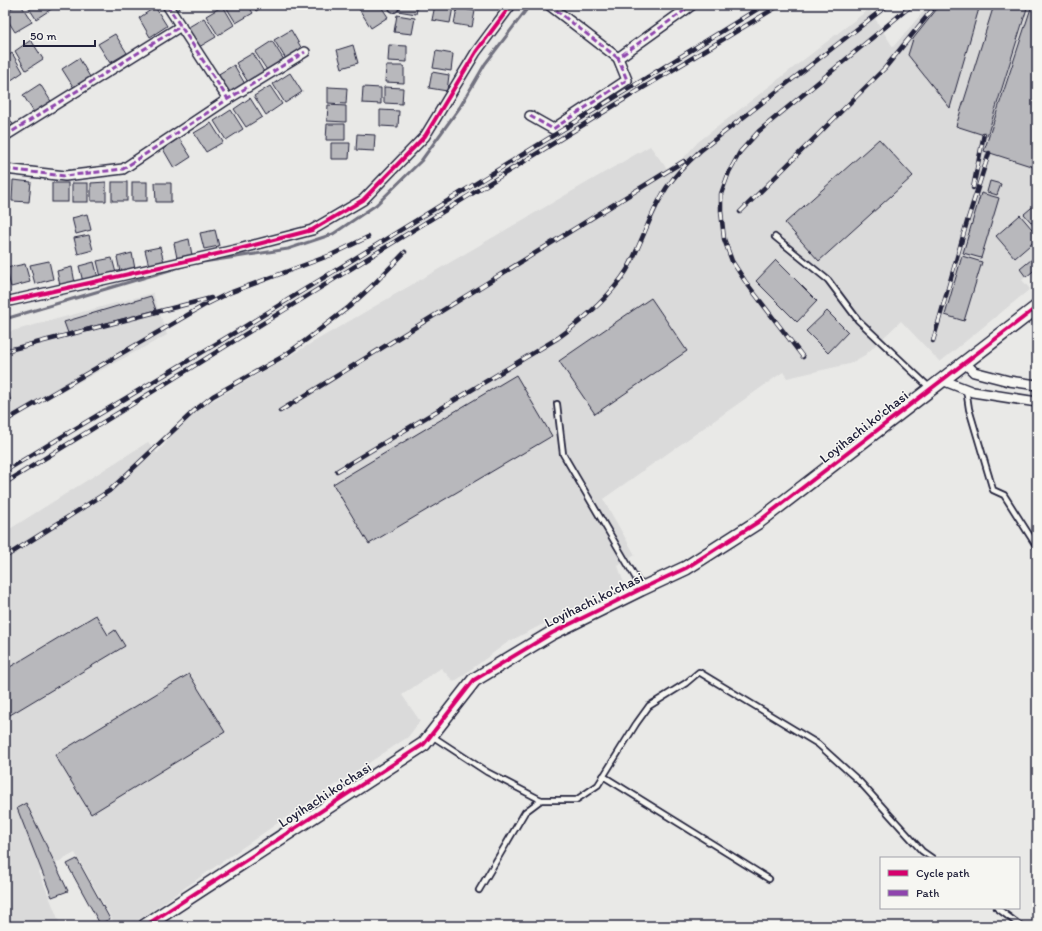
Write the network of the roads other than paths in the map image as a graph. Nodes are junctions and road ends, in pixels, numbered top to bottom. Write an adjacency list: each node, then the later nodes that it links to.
1 (167, 5): 5 (street)
2 (511, 5): 13 (street)
3 (549, 5): 7 (street)
4 (692, 5): 7 (street)
5 (181, 26): 8 (street); 10 (street)
6 (305, 52): 8 (street)
7 (618, 58): 9 (street)
8 (228, 99): 11 (street)
9 (530, 116)
10 (5, 136)
11 (5, 169)
12 (775, 237): 18 (lane)
13 (5, 302)
14 (1037, 308): 15 (street, Loyihachi ko'chasi)
15 (965, 363): 16 (street, Loyihachi ko'chasi); 17 (street)
16 (942, 380): 18 (street, Loyihachi ko'chasi); 19 (street)
17 (1037, 385)
18 (931, 389): 23 (street, Loyihachi ko'chasi)
19 (966, 389): 20 (street); 22 (lane)
20 (1037, 402)
21 (557, 404): 23 (lane)
22 (1037, 546)
23 (641, 589): 24 (street, Loyihachi ko'chasi)
24 (431, 735): 26 (lane); 31 (street, Loyihachi ko'chasi)
25 (603, 776): 26 (lane); 27 (lane); 28 (lane)
26 (541, 800): 29 (lane)
27 (931, 857)
28 (769, 879)
29 (480, 890)
30 (998, 909): 32 (lane)
31 (145, 926)
32 (1021, 926)

